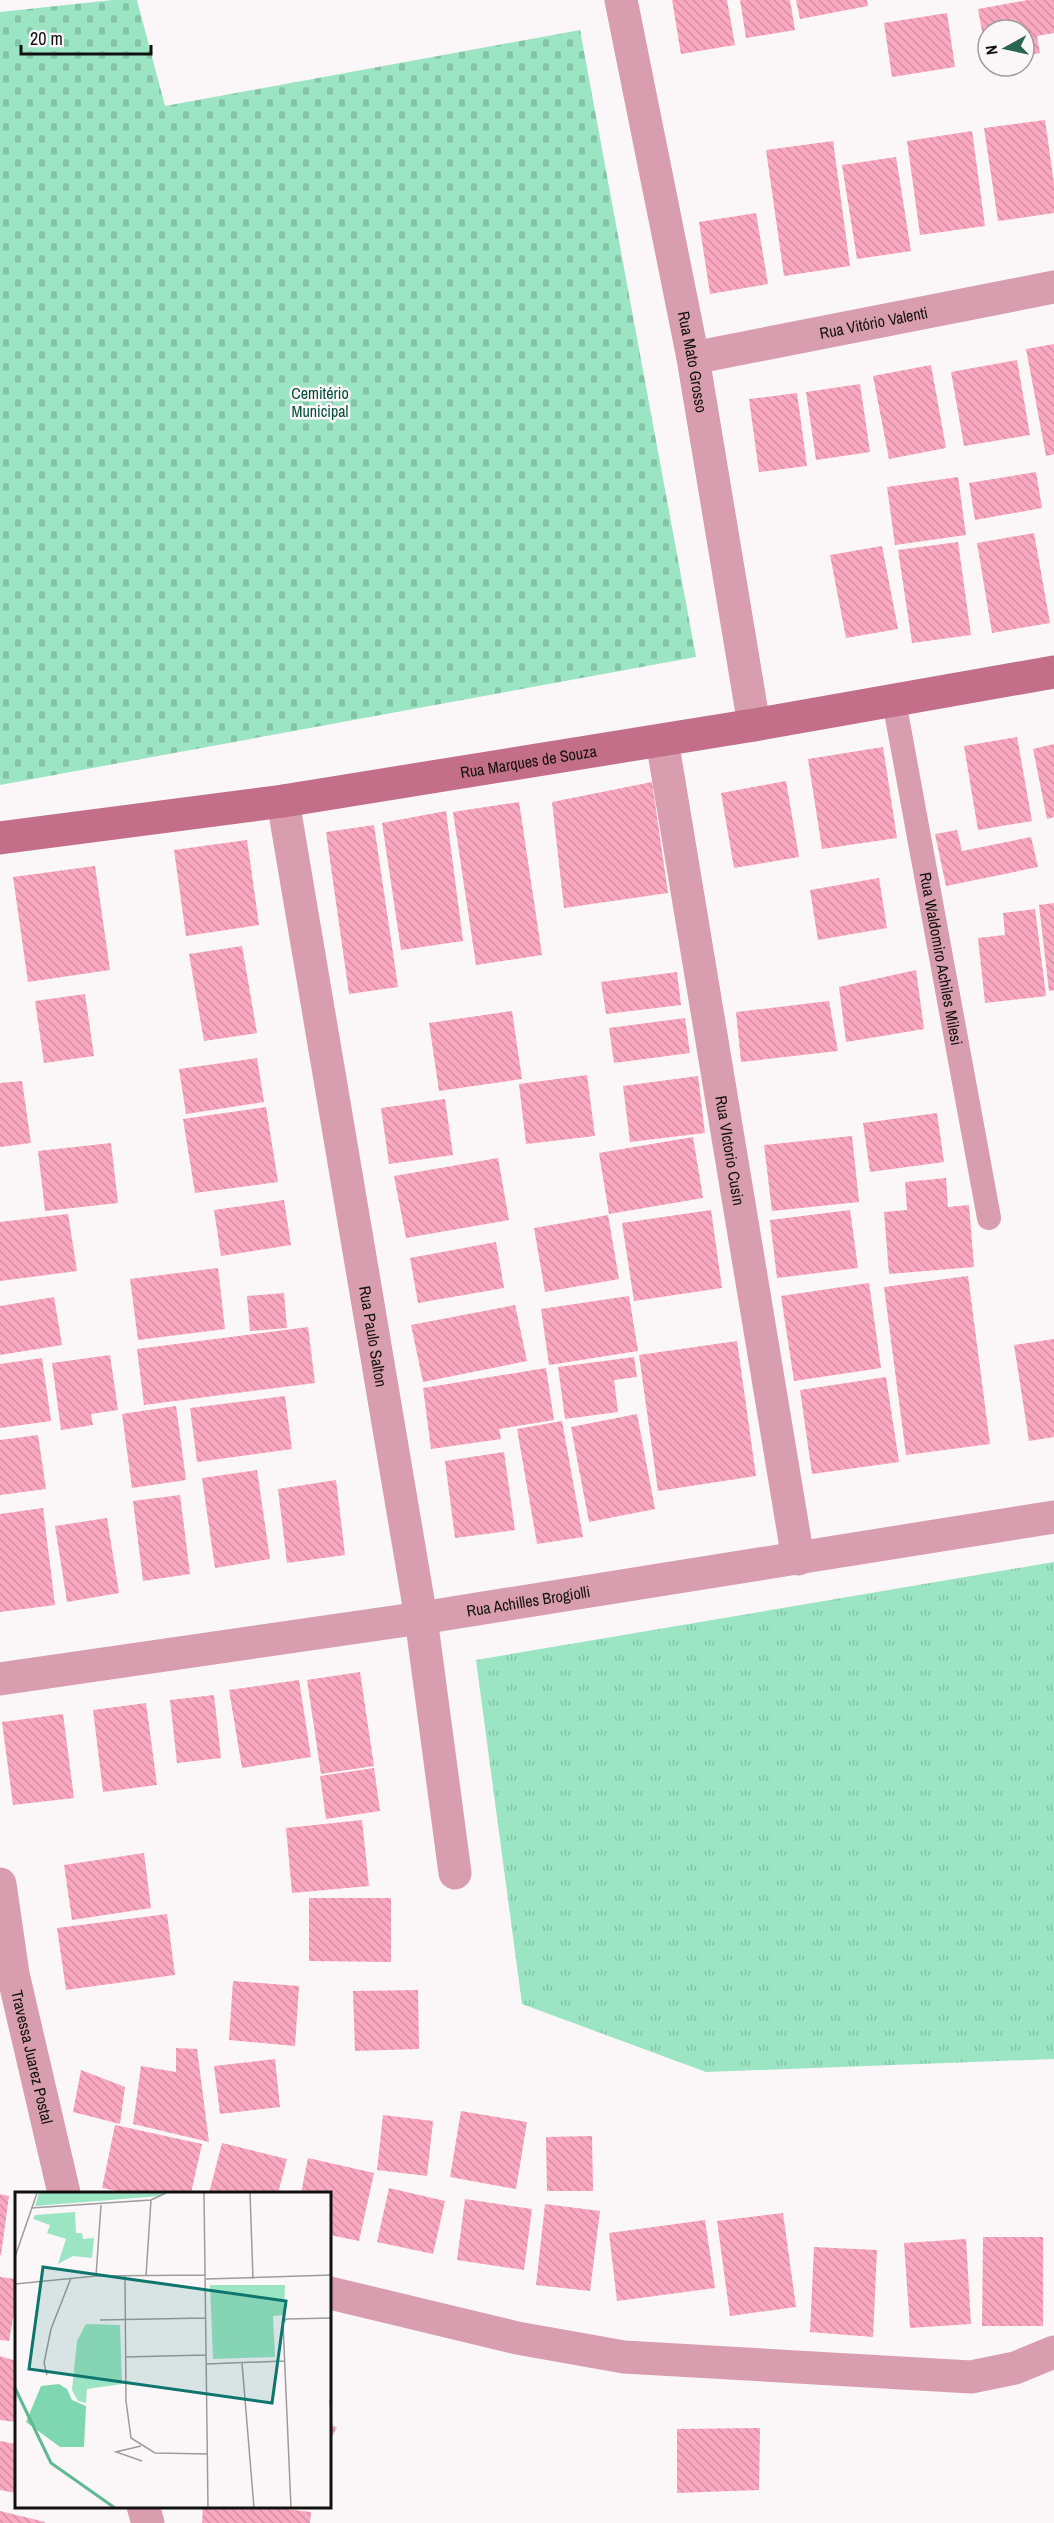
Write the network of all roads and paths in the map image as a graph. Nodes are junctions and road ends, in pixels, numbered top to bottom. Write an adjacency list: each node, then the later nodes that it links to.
1 (621, 0): 3 (street, Rua Mato Grosso)
2 (1054, 287): 3 (street, Rua Vitório Valenti)
3 (693, 358): 6 (street, Rua Mato Grosso)
4 (1054, 672): 5 (street, Rua Marques de Souza)
5 (894, 701): 6 (street, Rua Marques de Souza); 10 (lane, Rua Waldomiro Achiles Milesi)
6 (754, 725): 7 (street, Rua Marques de Souza)
7 (662, 740): 8 (street, Rua Marques de Souza); 12 (street, Rua VIctorio Cusin)
8 (283, 801): 9 (street, Rua Marques de Souza); 13 (street, Rua Paulo Salton)
9 (0, 837)
10 (989, 1218)
11 (1054, 1517): 12 (street, Rua Achilles Brogiolli)
12 (798, 1559): 13 (street, Rua Achilles Brogiolli)
13 (421, 1618): 14 (street, Rua Achilles Brogiolli); 15 (street, Rua Paulo Salton)
14 (0, 1679)
15 (455, 1873)
16 (0, 1884): 17 (street, Travessa Juarez Postal)
17 (7, 1975): 18 (street, Travessa Juarez Postal)
18 (64, 2192)
19 (332, 2293): 20 (street)
20 (1054, 2352)
21 (144, 2508): 22 (street)
22 (148, 2523)

